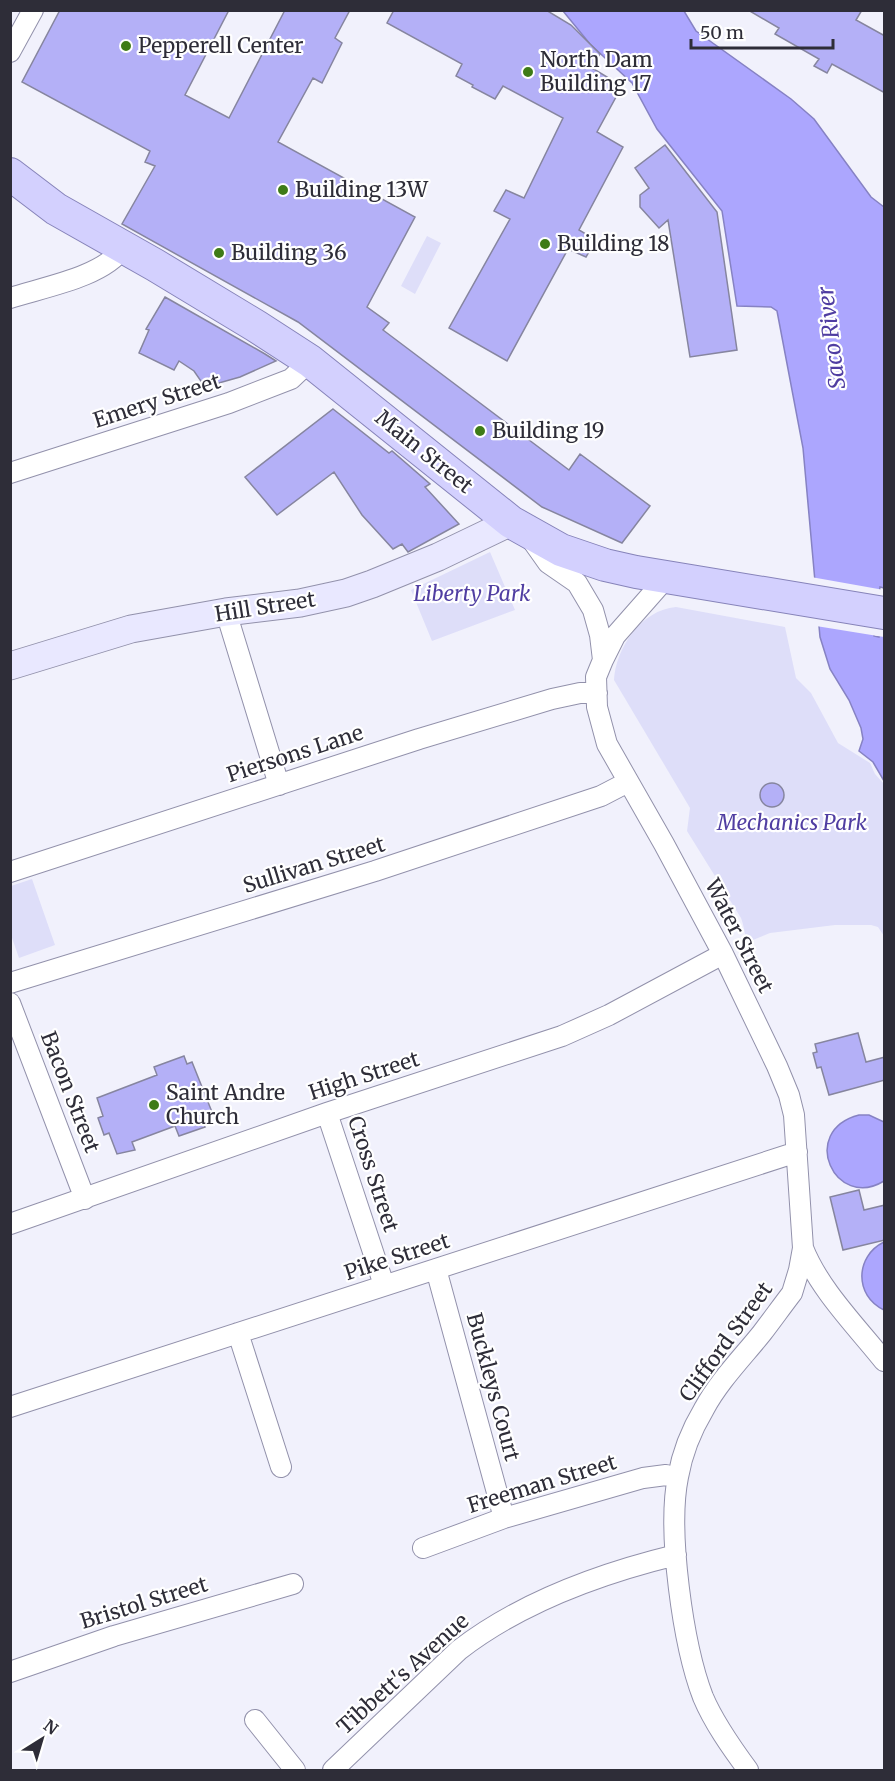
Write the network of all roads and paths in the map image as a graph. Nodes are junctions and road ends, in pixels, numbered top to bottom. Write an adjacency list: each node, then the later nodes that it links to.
1 (33, 10): 2 (street)
2 (10, 52)
3 (10, 174): 4 (main road, Main Street)
4 (123, 248): 5 (street); 6 (main road, Main Street)
5 (10, 298)
6 (310, 361): 7 (street, Emery Street); 8 (main road, Main Street)
7 (10, 473)
8 (518, 526): 9 (main road, Main Street); 10 (street, Hill Street); 12 (street)
9 (667, 578): 11 (main road, Main Street); 12 (street)
10 (226, 612): 13 (street, Hill Street); 16 (street)
11 (885, 613)
12 (603, 660): 14 (street, Water Street)
13 (10, 666)
14 (597, 693): 15 (street, Water Street); 16 (street, Piersons Lane)
15 (628, 782): 18 (street, Water Street); 19 (street, Sullivan Street)
16 (279, 785): 17 (street, Piersons Lane)
17 (10, 872)
18 (723, 954): 21 (street, High Street); 22 (street, Water Street)
19 (10, 983)
20 (10, 1003): 23 (street, Bacon Street)
21 (327, 1113): 23 (street, High Street); 27 (street, Cross Street)
22 (797, 1152): 25 (street, Water Street); 26 (street, Pike Street)
23 (85, 1198): 24 (street, High Street)
24 (10, 1224)
25 (803, 1248): 29 (street); 32 (street, Clifford Street)
26 (436, 1269): 27 (street, Pike Street); 33 (street, Buckleys Court)
27 (384, 1285): 28 (street, Pike Street)
28 (238, 1334): 30 (street, Pike Street); 31 (street)
29 (885, 1361)
30 (10, 1407)
31 (281, 1467)
32 (678, 1478): 33 (street, Freeman Street); 35 (street, Clifford Street)
33 (504, 1518): 34 (street, Freeman Street)
34 (423, 1548)
35 (676, 1555): 40 (street, Tibbett's Avenue); 41 (street, Clifford Street)
36 (293, 1584): 37 (street, Bristol Street)
37 (10, 1672)
38 (255, 1720): 39 (street)
39 (295, 1770)
40 (333, 1770)
41 (748, 1770)

